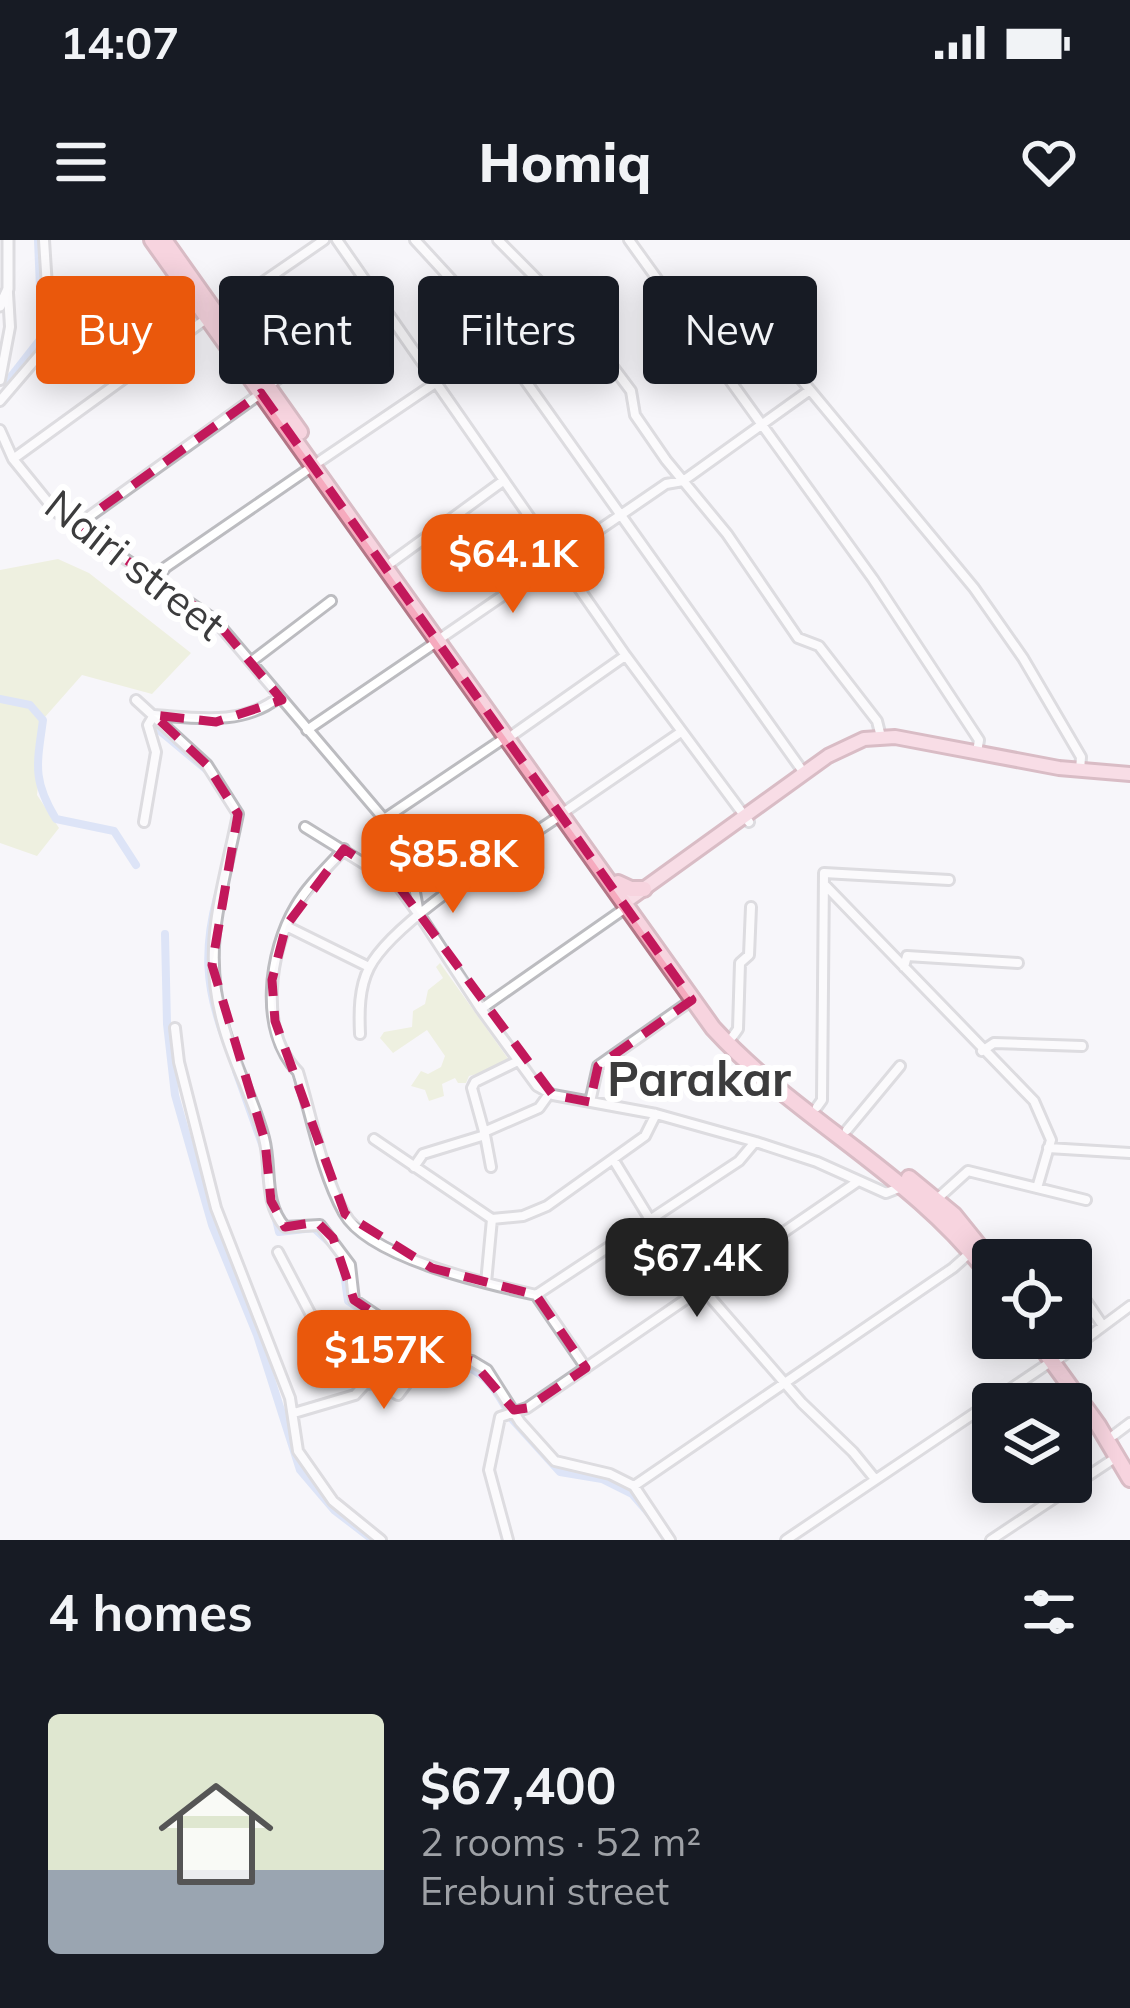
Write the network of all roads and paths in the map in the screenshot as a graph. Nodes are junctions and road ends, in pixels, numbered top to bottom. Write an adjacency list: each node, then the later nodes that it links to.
1 (8, 240): 11 (main road)
2 (44, 240): 22 (street)
3 (152, 240): 13 (highway)
4 (164, 240): 13 (highway)
5 (323, 240): 13 (street)
6 (337, 240): 10 (street)
7 (415, 240): 29 (street)
8 (498, 240): 28 (street)
9 (629, 240): 23 (street)
10 (362, 276)
11 (8, 290): 12 (main road); 16 (street)
12 (0, 306)
13 (212, 316): 20 (highway); 25 (street)
14 (394, 324): 15 (street)
15 (418, 360)
16 (0, 380)
17 (273, 384): 20 (street)
18 (434, 384): 26 (street); 27 (street)
19 (805, 384): 21 (street)
20 (264, 390): 26 (highway); 30 (street)
21 (810, 390): 23 (street); 46 (street)
22 (0, 400)
23 (763, 425): 28 (street); 45 (street)
24 (0, 430): 25 (street, Nairi street)
25 (13, 459): 30 (street, Nairi street)
26 (316, 463): 32 (highway); 33 (street); 35 (highway)
27 (503, 481): 31 (street); 32 (street)
28 (683, 481): 29 (street); 44 (street)
29 (623, 515): 31 (street); 47 (street)
30 (76, 526): 33 (street, Nairi street)
31 (558, 559): 35 (street); 36 (street)
32 (392, 562): 35 (highway)
33 (155, 580): 37 (street, Nairi street)
34 (331, 602): 37 (street)
35 (441, 639): 41 (street); 43 (highway)
36 (626, 656): 42 (street); 43 (street)
37 (252, 661): 38 (street, Nairi street)
38 (279, 697): 40 (street); 41 (street, Nairi street)
39 (136, 700): 40 (street)
40 (154, 715): 52 (street); 105 (street)
41 (307, 730): 50 (street, Nairi street)
42 (681, 732): 49 (street); 51 (street)
43 (510, 736): 49 (highway); 50 (street)
44 (881, 737): 45 (main road); 47 (main road)
45 (977, 753): 46 (main road)
46 (1080, 771): 48 (main road)
47 (804, 773): 51 (main road)
48 (1130, 777): 51 (main road)
49 (564, 813): 56 (highway); 59 (highway); 61 (street)
50 (385, 819): 61 (street, Nairi street)
51 (747, 819): 58 (main road); 59 (main road)
52 (144, 822)
53 (305, 827): 54 (street)
54 (344, 849): 61 (street); 62 (street)
55 (949, 880): 57 (street)
56 (619, 883): 58 (highway); 59 (highway)
57 (824, 884): 65 (street); 77 (street)
58 (644, 889): 59 (main road)
59 (627, 905): 66 (highway); 67 (street); 70 (highway)
60 (751, 907): 70 (street)
61 (419, 914): 64 (street); 67 (street, Nairi street)
62 (286, 926): 64 (street); 98 (street)
63 (1018, 963): 65 (street)
64 (369, 968): 69 (street)
65 (904, 968): 72 (street)
66 (692, 1000): 76 (street); 89 (highway)
67 (481, 1010): 73 (street, Nairi street)
68 (175, 1028): 111 (street)
69 (360, 1034)
70 (733, 1036): 77 (highway)
71 (1082, 1046): 72 (street)
72 (982, 1051): 83 (street)
73 (518, 1061): 75 (street, Nairi street); 80 (street)
74 (900, 1066): 79 (street)
75 (549, 1094): 76 (street); 80 (street)
76 (590, 1102): 78 (street)
77 (818, 1107): 79 (highway)
78 (656, 1114): 82 (street); 85 (street)
79 (847, 1130): 91 (highway)
80 (484, 1133): 86 (street); 87 (street)
81 (374, 1139): 86 (street)
82 (756, 1142): 88 (street); 93 (street)
83 (1048, 1148): 84 (street); 90 (street)
84 (1130, 1153)
85 (614, 1159): 93 (street); 94 (street)
86 (414, 1167): 94 (street)
87 (491, 1167)
88 (858, 1181): 89 (street); 99 (street)
89 (905, 1186): 96 (highway)
90 (1037, 1188): 91 (street); 92 (street)
91 (937, 1199): 95 (highway)
92 (1086, 1200)
93 (650, 1218): 99 (street); 100 (street)
94 (492, 1219): 98 (street)
95 (972, 1240)
96 (972, 1251): 108 (street)
97 (278, 1252): 109 (street)
98 (486, 1283): 100 (street)
99 (703, 1289): 107 (street); 108 (street)
100 (536, 1295): 107 (street)
101 (1130, 1306): 103 (street)
102 (1092, 1310): 103 (street)
103 (1103, 1326): 104 (street)
104 (1092, 1334)
105 (431, 1352): 109 (street); 110 (street)
106 (1056, 1359): 113 (highway); 114 (highway); 115 (street)
107 (586, 1369): 110 (street)
108 (785, 1383): 115 (street); 117 (street)
109 (365, 1384): 111 (street)
110 (514, 1410): 117 (street); 119 (street)
111 (294, 1413): 118 (street)
112 (1130, 1423): 113 (street)
113 (1114, 1435): 114 (highway)
114 (1124, 1458): 116 (highway); 122 (street)
115 (874, 1479): 121 (street)
116 (1130, 1480)
117 (634, 1486): 120 (street)
118 (381, 1540)
119 (508, 1540)
120 (670, 1540)
121 (786, 1540)
122 (991, 1540)

